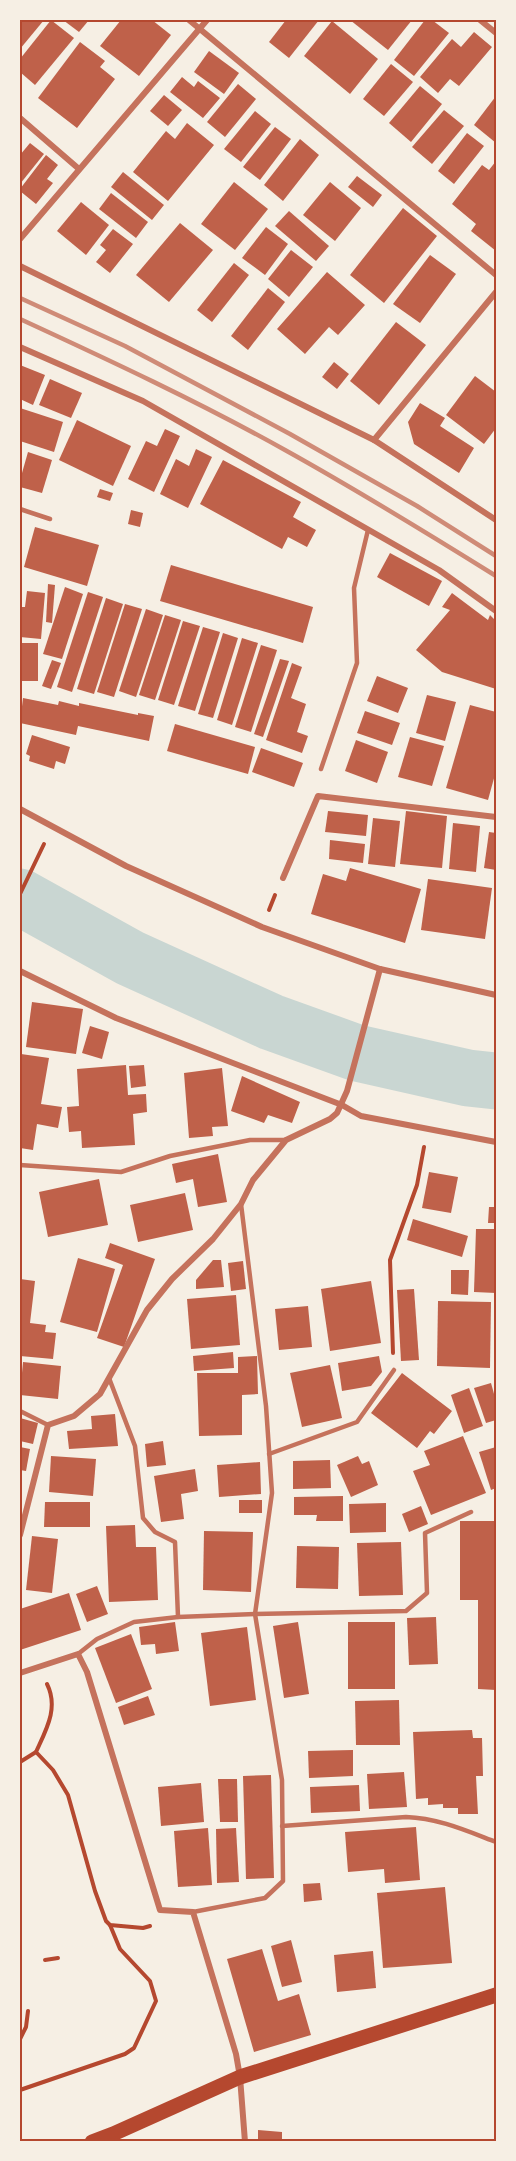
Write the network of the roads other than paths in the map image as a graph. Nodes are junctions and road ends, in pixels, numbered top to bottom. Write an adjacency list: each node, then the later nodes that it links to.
1 (189, 20): 4 (street)
2 (207, 20): 4 (street)
3 (480, 20): 5 (street)
4 (200, 28): 7 (street); 10 (street)
5 (496, 33)
6 (20, 118): 7 (street)
7 (79, 169): 8 (street)
8 (20, 239)
9 (20, 266): 13 (street)
10 (496, 274)
11 (496, 292): 13 (street)
12 (20, 347): 17 (street)
13 (374, 440): 16 (street)
14 (20, 509): 15 (lane)
15 (50, 519)
16 (496, 520)
17 (368, 530): 18 (street); 19 (lane)
18 (496, 611)
19 (321, 769)
20 (20, 809): 23 (street)
21 (496, 817): 22 (street)
22 (283, 878)
23 (380, 969): 25 (street); 26 (street)
24 (20, 971): 26 (street)
25 (496, 995)
26 (342, 1105): 27 (street); 28 (street)
27 (286, 1140): 29 (lane); 30 (street)
28 (496, 1142)
29 (20, 1165)
30 (241, 1204): 32 (street); 35 (lane)
31 (394, 1370): 35 (lane)
32 (109, 1377): 34 (street); 39 (lane)
33 (20, 1411): 34 (lane)
34 (48, 1425): 37 (street)
35 (269, 1454): 38 (lane)
36 (471, 1512): 38 (lane)
37 (20, 1535)
38 (255, 1614): 39 (lane); 42 (lane)
39 (178, 1617): 40 (lane)
40 (78, 1654): 41 (street); 44 (street)
41 (20, 1673)
42 (282, 1826): 43 (lane); 44 (lane)
43 (496, 1842)
44 (193, 1912): 46 (street)
45 (496, 1995): 46 (main road)
46 (240, 2077): 47 (main road); 48 (street)
47 (92, 2142)
48 (245, 2142)

